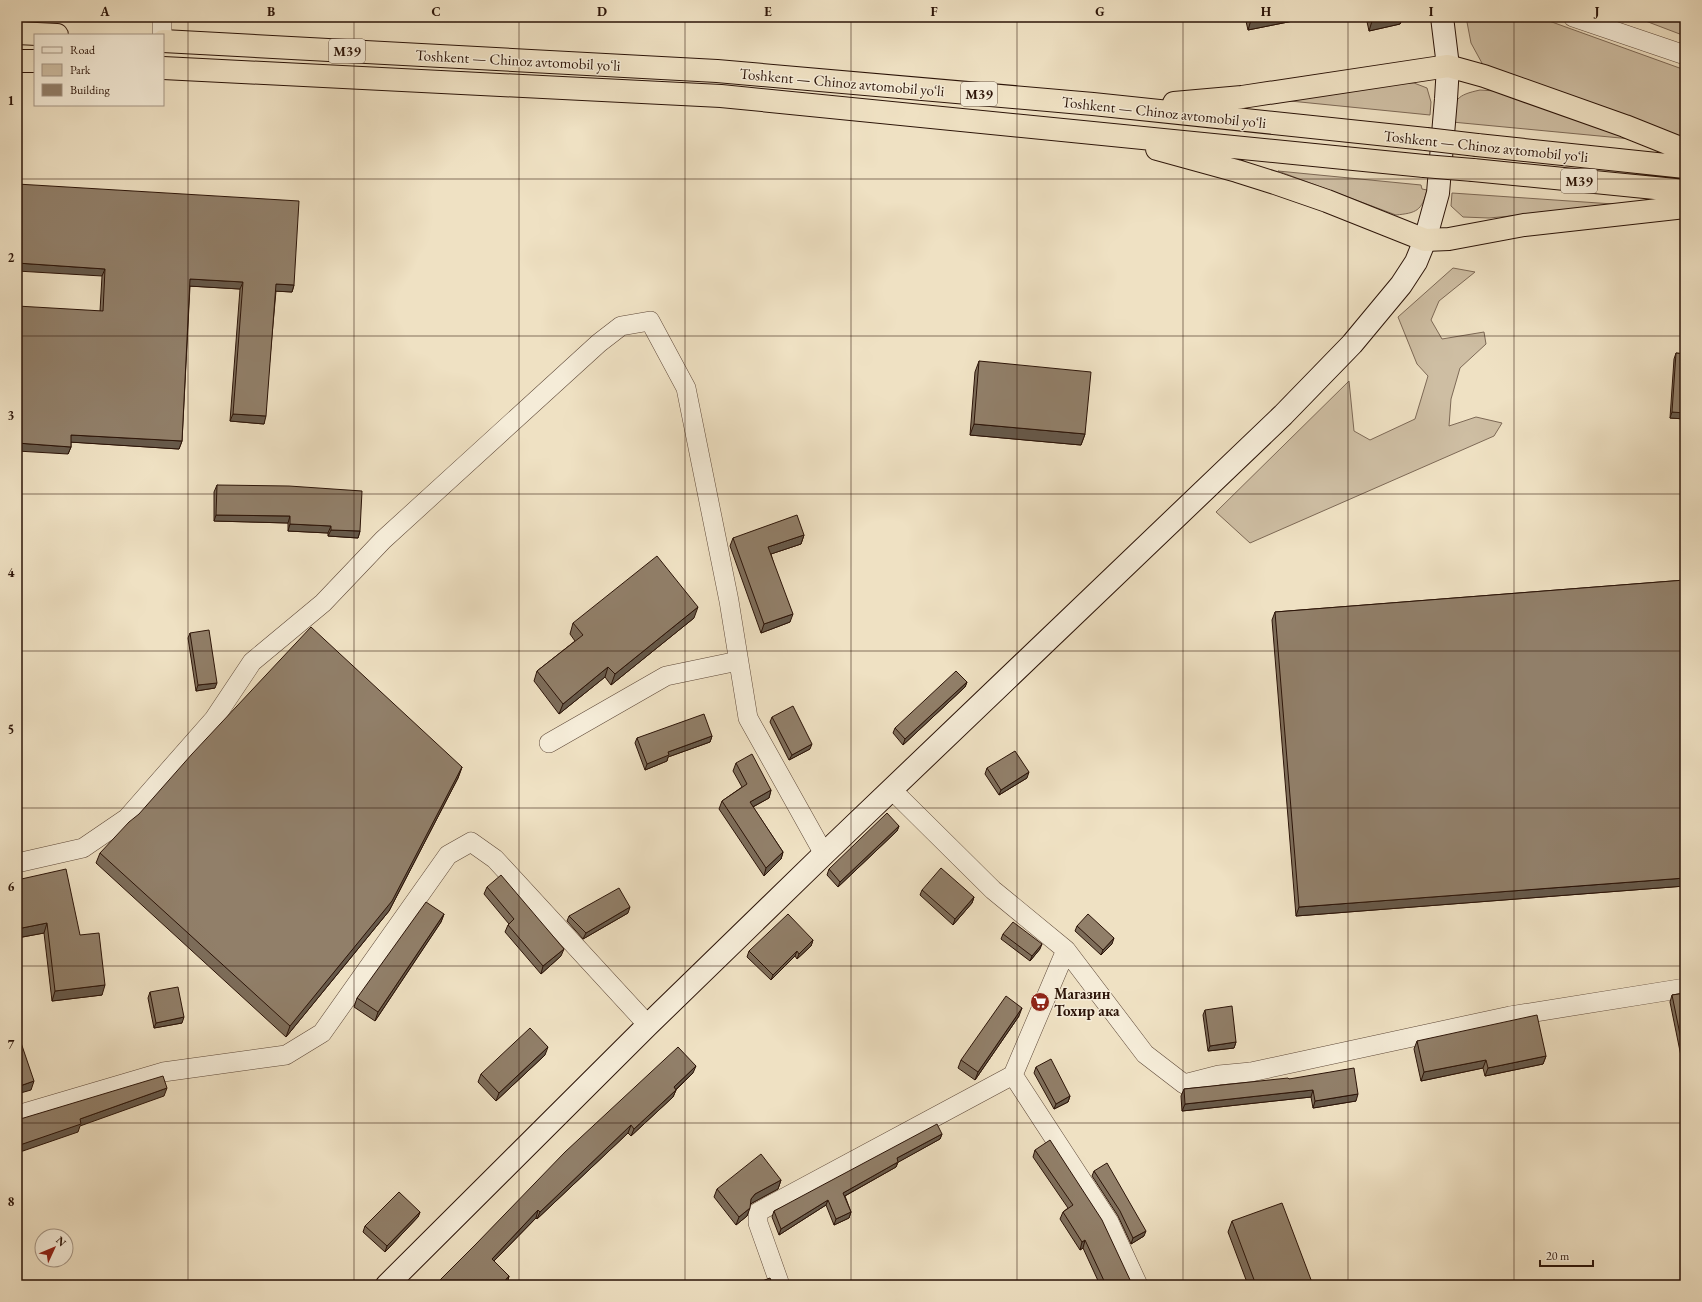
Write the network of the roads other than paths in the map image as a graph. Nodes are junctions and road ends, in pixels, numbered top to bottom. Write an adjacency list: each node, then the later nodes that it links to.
1 (162, 17): 6 (street)
2 (1442, 17): 11 (main road)
3 (1573, 17): 8 (street)
4 (17, 33): 5 (highway)
5 (37, 34)
6 (162, 34)
7 (164, 41): 13 (highway, Toshkent — Chinoz avtomobil yoʻli / M39)
8 (1685, 55)
9 (17, 60): 10 (highway)
10 (34, 62)
11 (1448, 66): 13 (highway); 15 (highway); 20 (main road)
12 (164, 68): 14 (highway, Toshkent — Chinoz avtomobil yoʻli / M39)
13 (1093, 104): 16 (highway, Toshkent — Chinoz avtomobil yoʻli / M39, bridge)
14 (1094, 132): 17 (highway, Toshkent — Chinoz avtomobil yoʻli / M39, bridge); 20 (highway)
15 (1685, 150)
16 (1685, 167)
17 (1685, 191)
18 (1685, 207): 19 (highway)
19 (1449, 239): 20 (highway); 21 (main road)
20 (1425, 240): 21 (main road)
21 (1401, 285): 24 (main road)
22 (738, 661): 23 (street); 25 (street); 26 (street)
23 (549, 743)
24 (892, 790): 25 (main road); 27 (street)
25 (824, 854): 29 (main road)
26 (17, 863)
27 (1066, 950): 28 (street); 30 (street)
28 (1685, 988)
29 (648, 1025): 31 (street); 32 (main road)
30 (1013, 1075): 33 (street); 34 (street)
31 (17, 1115)
32 (387, 1285)
33 (780, 1285)
34 (1138, 1285)

